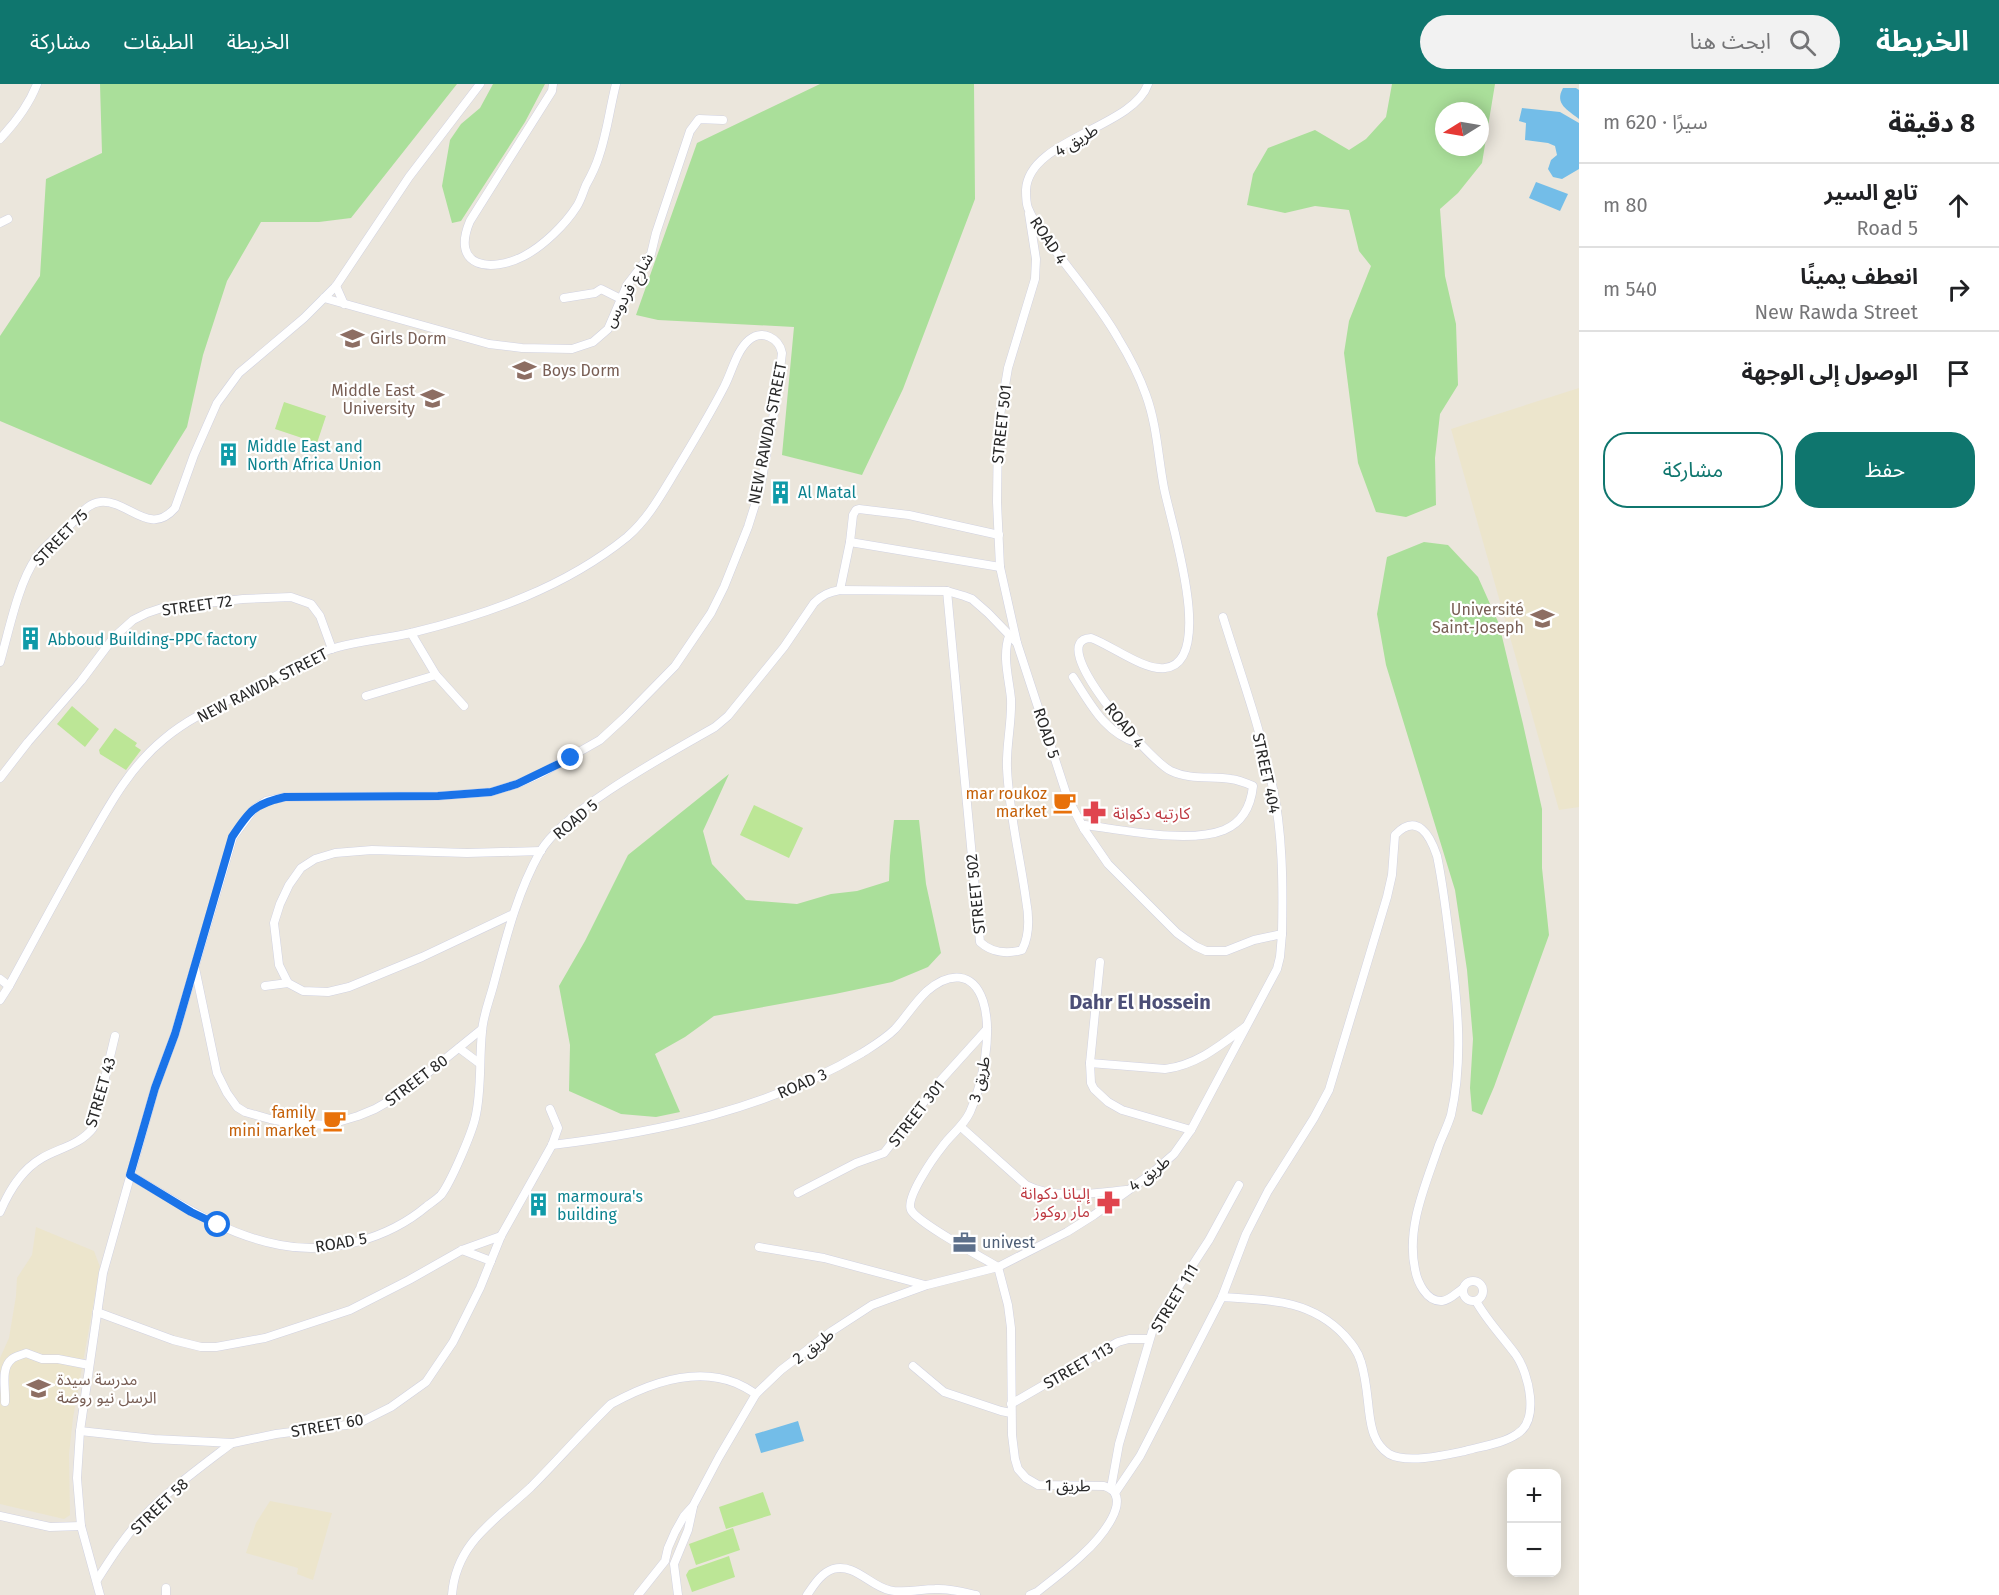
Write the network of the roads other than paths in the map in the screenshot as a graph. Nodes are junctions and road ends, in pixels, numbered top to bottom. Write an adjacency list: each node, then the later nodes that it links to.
1 (37, 84): 7 (street)
2 (480, 84): 11 (street)
3 (553, 84): 4 (street)
4 (616, 84)
5 (1148, 84): 8 (street, طريق 4)
6 (723, 120): 14 (street, شارع فردوس)
7 (0, 139)
8 (1029, 209): 16 (street, STREET 501); 31 (street, ROAD 4)
9 (8, 219): 10 (street)
10 (0, 223)
11 (336, 286): 12 (street); 15 (street)
12 (324, 298): 15 (street, شارع فردوس); 26 (street, STREET 75)
13 (564, 298): 14 (street)
14 (621, 299): 15 (street, شارع فردوس)
15 (344, 304)
16 (999, 535): 17 (street); 18 (street, STREET 501)
17 (850, 542): 18 (street); 19 (street)
18 (1000, 567): 24 (street, STREET 501)
19 (840, 590): 20 (street, ROAD 5); 34 (street, ROAD 5)
20 (947, 591): 23 (street, ROAD 5); 23 (street, STREET 502)
21 (1222, 617): 36 (street, STREET 404)
22 (411, 633): 25 (street, NEW RAWDA STREET); 27 (street); 38 (street, NEW RAWDA STREET)
23 (1009, 636): 24 (street, ROAD 5)
24 (1017, 643): 33 (street, ROAD 5)
25 (332, 649): 32 (street, STREET 72); 41 (street, NEW RAWDA STREET)
26 (0, 662)
27 (436, 675): 29 (street); 30 (street)
28 (1073, 677): 31 (street)
29 (366, 696)
30 (464, 706)
31 (1139, 743): 33 (street, ROAD 4)
32 (0, 778)
33 (1084, 829): 36 (street)
34 (541, 851): 35 (street, ROAD 5); 40 (street)
35 (513, 914): 40 (street); 45 (street, ROAD 5)
36 (1282, 934): 44 (street)
37 (1100, 962): 50 (street)
38 (194, 966): 48 (street, STREET 80); 55 (street, NEW RAWDA STREET)
39 (0, 979): 41 (street)
40 (288, 983): 42 (street)
41 (9, 986): 43 (street, NEW RAWDA STREET)
42 (265, 986)
43 (0, 1000)
44 (1247, 1026): 50 (street); 53 (street, طريق 4)
45 (482, 1029): 48 (street, STREET 80); 49 (street, ROAD 5)
46 (987, 1029): 52 (street, طريق 3); 54 (street, ROAD 3); 58 (street, STREET 301)
47 (115, 1036): 59 (street, STREET 43)
48 (459, 1048): 49 (street, STREET 80)
49 (479, 1063): 55 (street, ROAD 5)
50 (1090, 1063): 53 (street)
51 (550, 1109): 54 (street, STREET 60)
52 (961, 1127): 57 (street); 64 (street)
53 (1191, 1130): 57 (street, طريق 4)
54 (552, 1144): 60 (street, STREET 60)
55 (130, 1175): 69 (street, NEW RAWDA STREET)
56 (1239, 1185): 70 (street, STREET 111)
57 (1127, 1190): 64 (street, طريق 4)
58 (798, 1193)
59 (0, 1212)
60 (501, 1236): 62 (street); 63 (street, STREET 60)
61 (759, 1247): 65 (street)
62 (462, 1250): 63 (street); 69 (street)
63 (491, 1261): 77 (street, STREET 60)
64 (998, 1267): 65 (street, طريق 2); 75 (street, طريق 1)
65 (927, 1285): 73 (street, طريق 2)
66 (1462, 1289): 67 (street); 68 (street); 68 (street)
67 (1222, 1297): 68 (street); 78 (street)
68 (1476, 1301)
69 (97, 1312): 71 (street, NEW RAWDA STREET)
70 (1149, 1339): 75 (street, STREET 113); 78 (street, STREET 111)
71 (89, 1365): 74 (street); 76 (street, NEW RAWDA STREET)
72 (913, 1366): 75 (street)
73 (756, 1394): 79 (street, طريق 2); 87 (street)
74 (5, 1402)
75 (1011, 1408): 78 (street, طريق 1)
76 (80, 1431): 77 (street, STREET 60); 81 (street, NEW RAWDA STREET)
77 (233, 1443): 84 (street, STREET 58)
78 (1113, 1490): 92 (street, طريق 1)
79 (693, 1506): 82 (street); 83 (street)
80 (0, 1516): 81 (street)
81 (81, 1526): 84 (street, NEW RAWDA STREET)
82 (665, 1561): 83 (street); 88 (street)
83 (674, 1564): 85 (street)
84 (97, 1580): 86 (street, NEW RAWDA STREET)
85 (678, 1591): 89 (street)
86 (100, 1595)
87 (452, 1595)
88 (638, 1595)
89 (670, 1595)
90 (807, 1595): 91 (street)
91 (976, 1595)
92 (1030, 1595)

